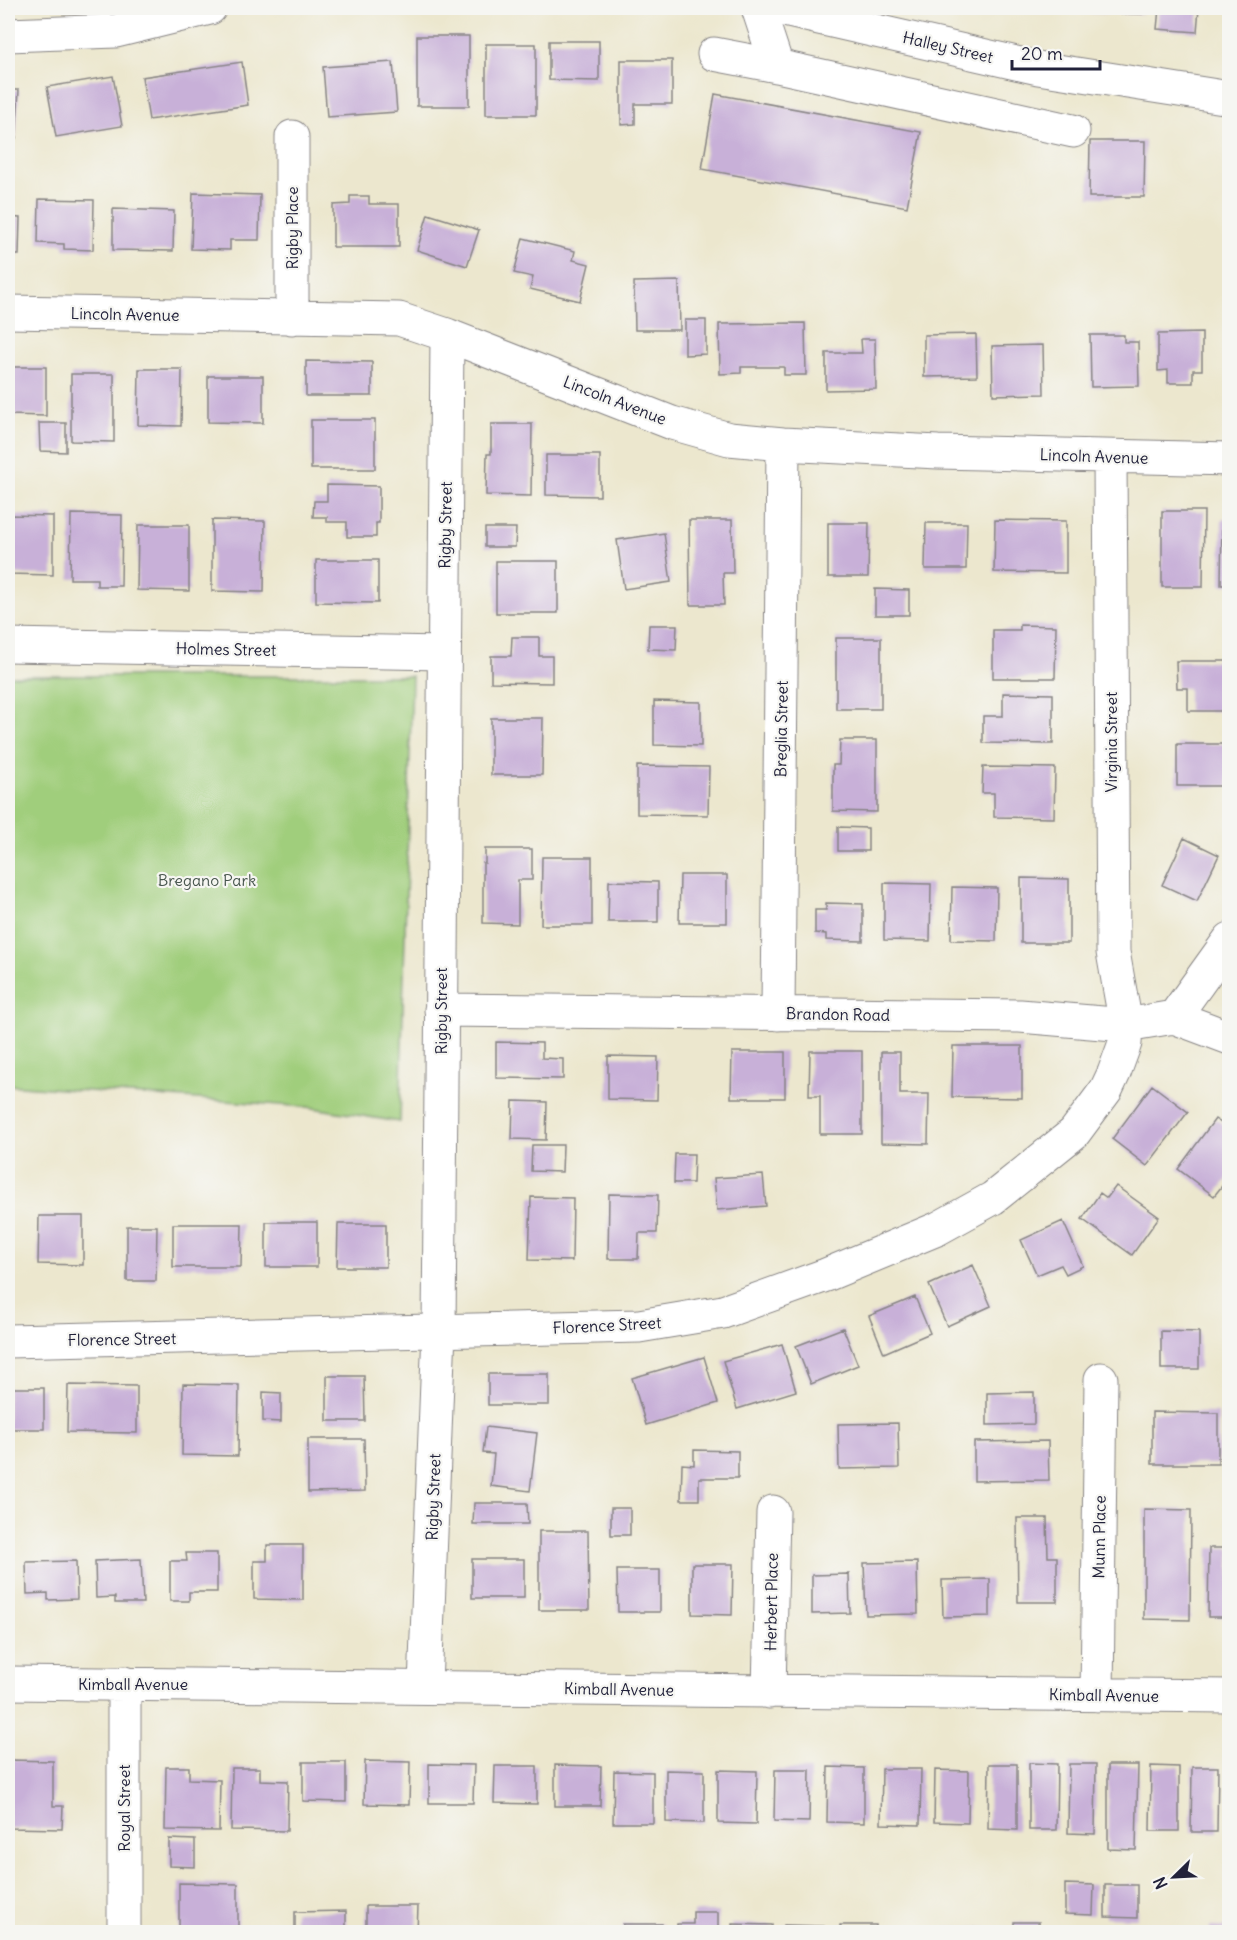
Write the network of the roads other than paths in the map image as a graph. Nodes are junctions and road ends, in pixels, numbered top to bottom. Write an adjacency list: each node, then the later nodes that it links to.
1 (210, 8): 4 (street)
2 (758, 8): 6 (street)
3 (775, 8): 7 (street, Halley Street)
4 (8, 35)
5 (714, 54): 6 (street)
6 (777, 66): 8 (street)
7 (1230, 98)
8 (1073, 131)
9 (292, 138): 11 (street, Rigby Place)
10 (8, 312): 11 (street, Lincoln Avenue)
11 (292, 318): 12 (street, Lincoln Avenue)
12 (447, 335): 13 (street, Lincoln Avenue); 17 (street, Rigby Street)
13 (783, 444): 14 (street, Lincoln Avenue); 20 (street, Breglia Street)
14 (1110, 457): 15 (street, Lincoln Avenue); 22 (street, Virginia Street)
15 (1230, 459)
16 (8, 645): 17 (street, Holmes Street)
17 (444, 653): 19 (street, Rigby Street)
18 (1230, 939): 21 (street)
19 (441, 1010): 20 (street, Brandon Road); 24 (street, Rigby Street)
20 (778, 1014): 22 (street, Brandon Road)
21 (1174, 1017): 22 (street, Brandon Road); 23 (street)
22 (1126, 1025): 24 (street, Florence Street)
23 (1230, 1038)
24 (439, 1331): 25 (street, Florence Street); 30 (street, Rigby Street)
25 (8, 1341)
26 (1101, 1379): 32 (street, Munn Place)
27 (773, 1512): 31 (street, Herbert Place)
28 (8, 1683): 29 (street, Kimball Avenue)
29 (124, 1683): 30 (street, Kimball Avenue); 34 (street, Royal Street)
30 (425, 1686): 31 (street, Kimball Avenue)
31 (769, 1692): 32 (street, Kimball Avenue)
32 (1097, 1695): 33 (street, Kimball Avenue)
33 (1230, 1696)
34 (123, 1932)

